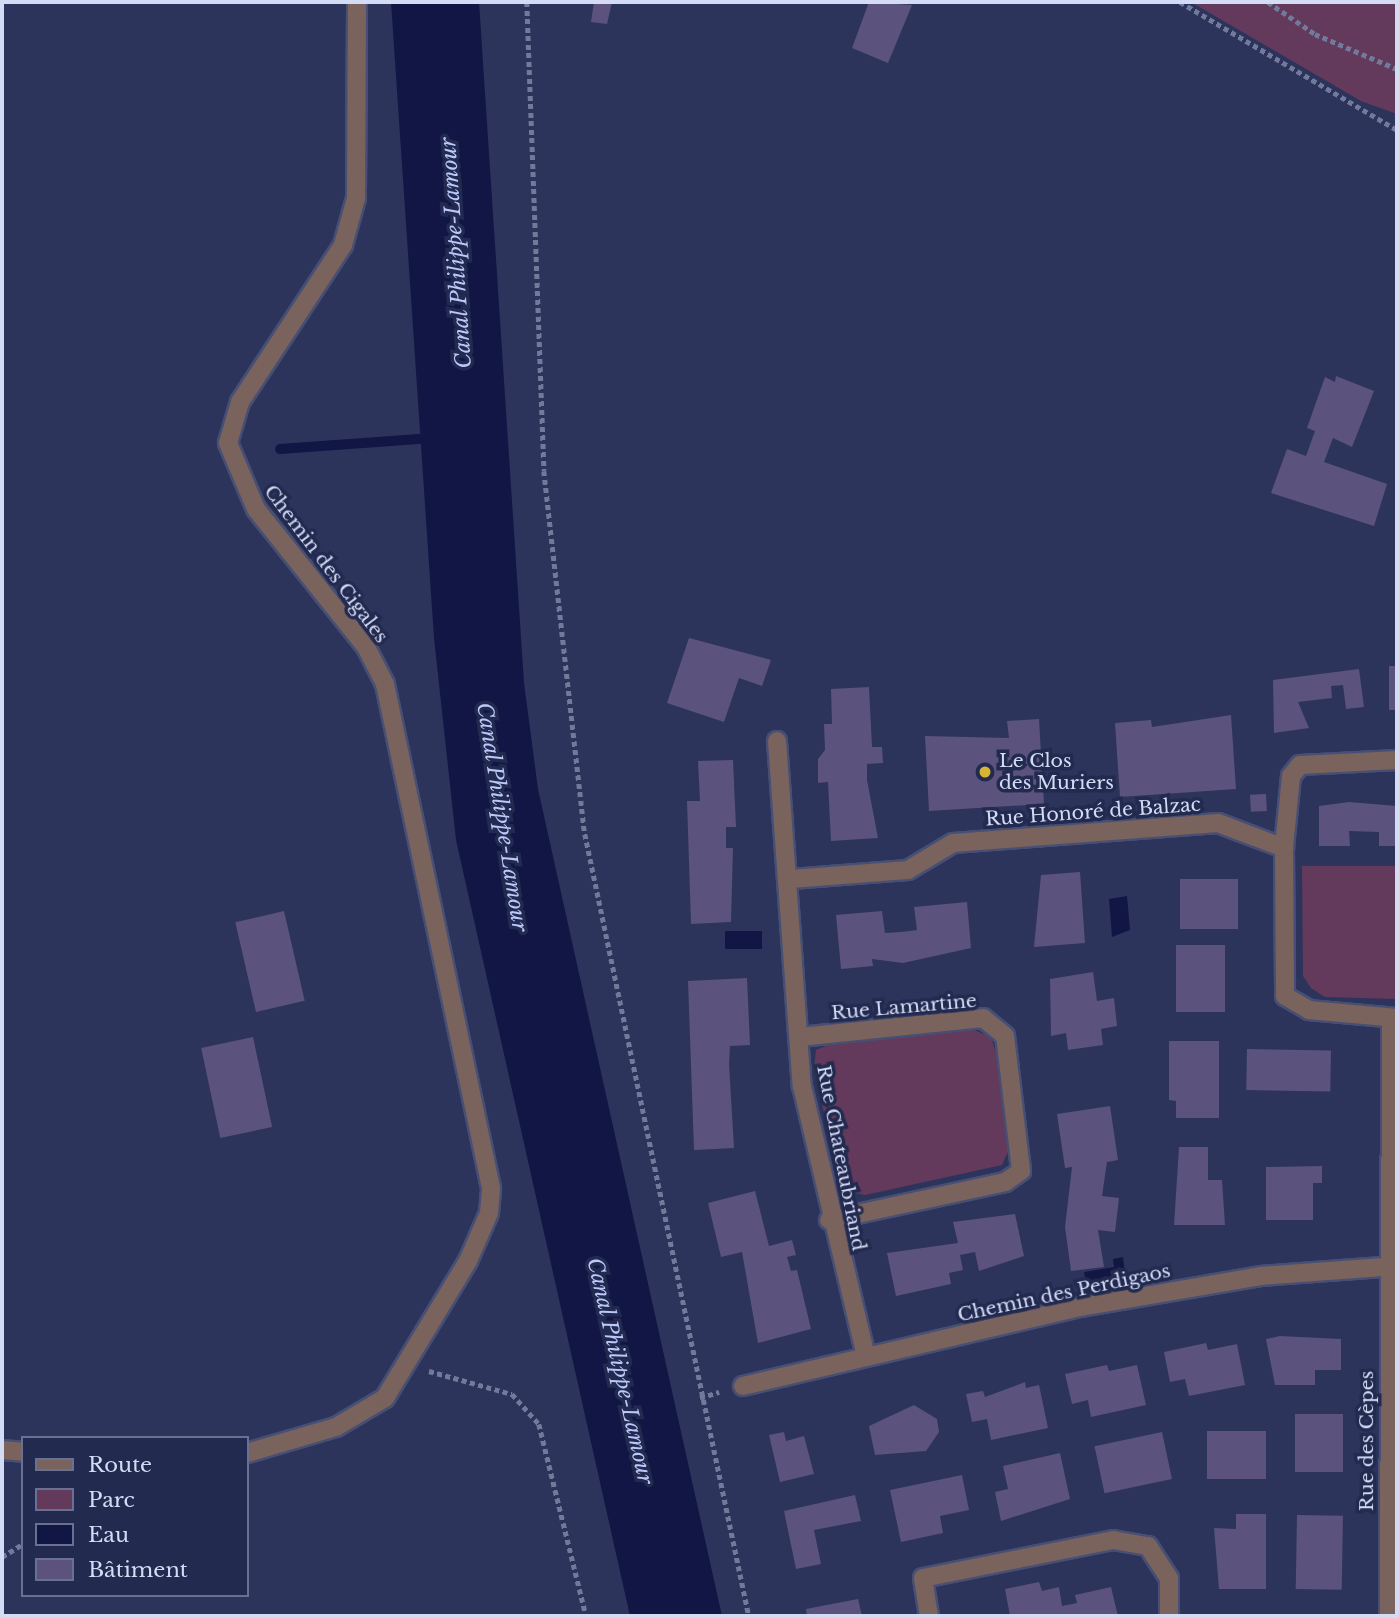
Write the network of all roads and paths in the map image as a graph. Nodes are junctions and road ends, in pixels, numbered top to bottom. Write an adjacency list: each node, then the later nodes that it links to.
1 (164, 2): 2 (path)
2 (199, 2)
3 (357, 2): 18 (street, Chemin des Cigales)
4 (527, 2): 26 (path)
5 (1180, 2): 8 (path)
6 (1268, 2): 7 (path)
7 (1397, 69)
8 (1397, 130)
9 (777, 741): 12 (street, Rue Chateaubriand)
10 (1397, 760): 11 (street)
11 (1283, 848): 12 (street, Rue Honoré de Balzac); 13 (street)
12 (791, 879): 14 (street, Rue Chateaubriand)
13 (1394, 1018): 16 (street)
14 (800, 1037): 15 (street, Rue Chateaubriand); 15 (street, Rue Lamartine)
15 (829, 1220): 17 (street, Rue Chateaubriand)
16 (1392, 1266): 17 (street, Chemin des Perdigaos); 29 (street, Rue des Cèpes)
17 (866, 1357): 19 (street, Chemin des Perdigaos)
18 (409, 1366): 22 (street, Chemin des Cigales); 25 (path)
19 (743, 1386)
20 (2, 1450): 21 (street)
21 (21, 1452)
22 (248, 1452)
23 (21, 1545): 24 (path)
24 (2, 1557)
25 (586, 1616)
26 (749, 1616)
27 (929, 1616): 28 (street)
28 (1169, 1616)
29 (1390, 1616)

